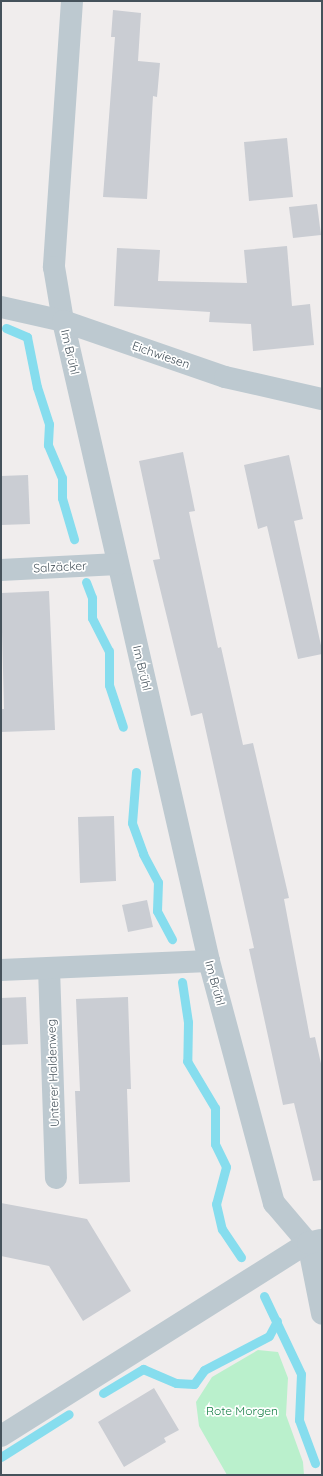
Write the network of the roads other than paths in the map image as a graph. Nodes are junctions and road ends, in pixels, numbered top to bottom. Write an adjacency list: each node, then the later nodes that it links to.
1 (72, 1): 3 (street, Im Brühl)
2 (1, 307): 3 (street, Eichwiesen)
3 (63, 321): 4 (street, Eichwiesen); 5 (street, Im Brühl)
4 (322, 399)
5 (118, 564): 6 (street, Salzäcker); 7 (street, Im Brühl)
6 (1, 570)
7 (209, 961): 8 (street); 11 (street, Im Brühl)
8 (49, 968): 9 (street); 10 (street, Unterer Haldenweg)
9 (1, 970)
10 (56, 1178)
11 (315, 1242): 12 (street, Im Brühl); 13 (street)
12 (322, 1314)
13 (1, 1436)

